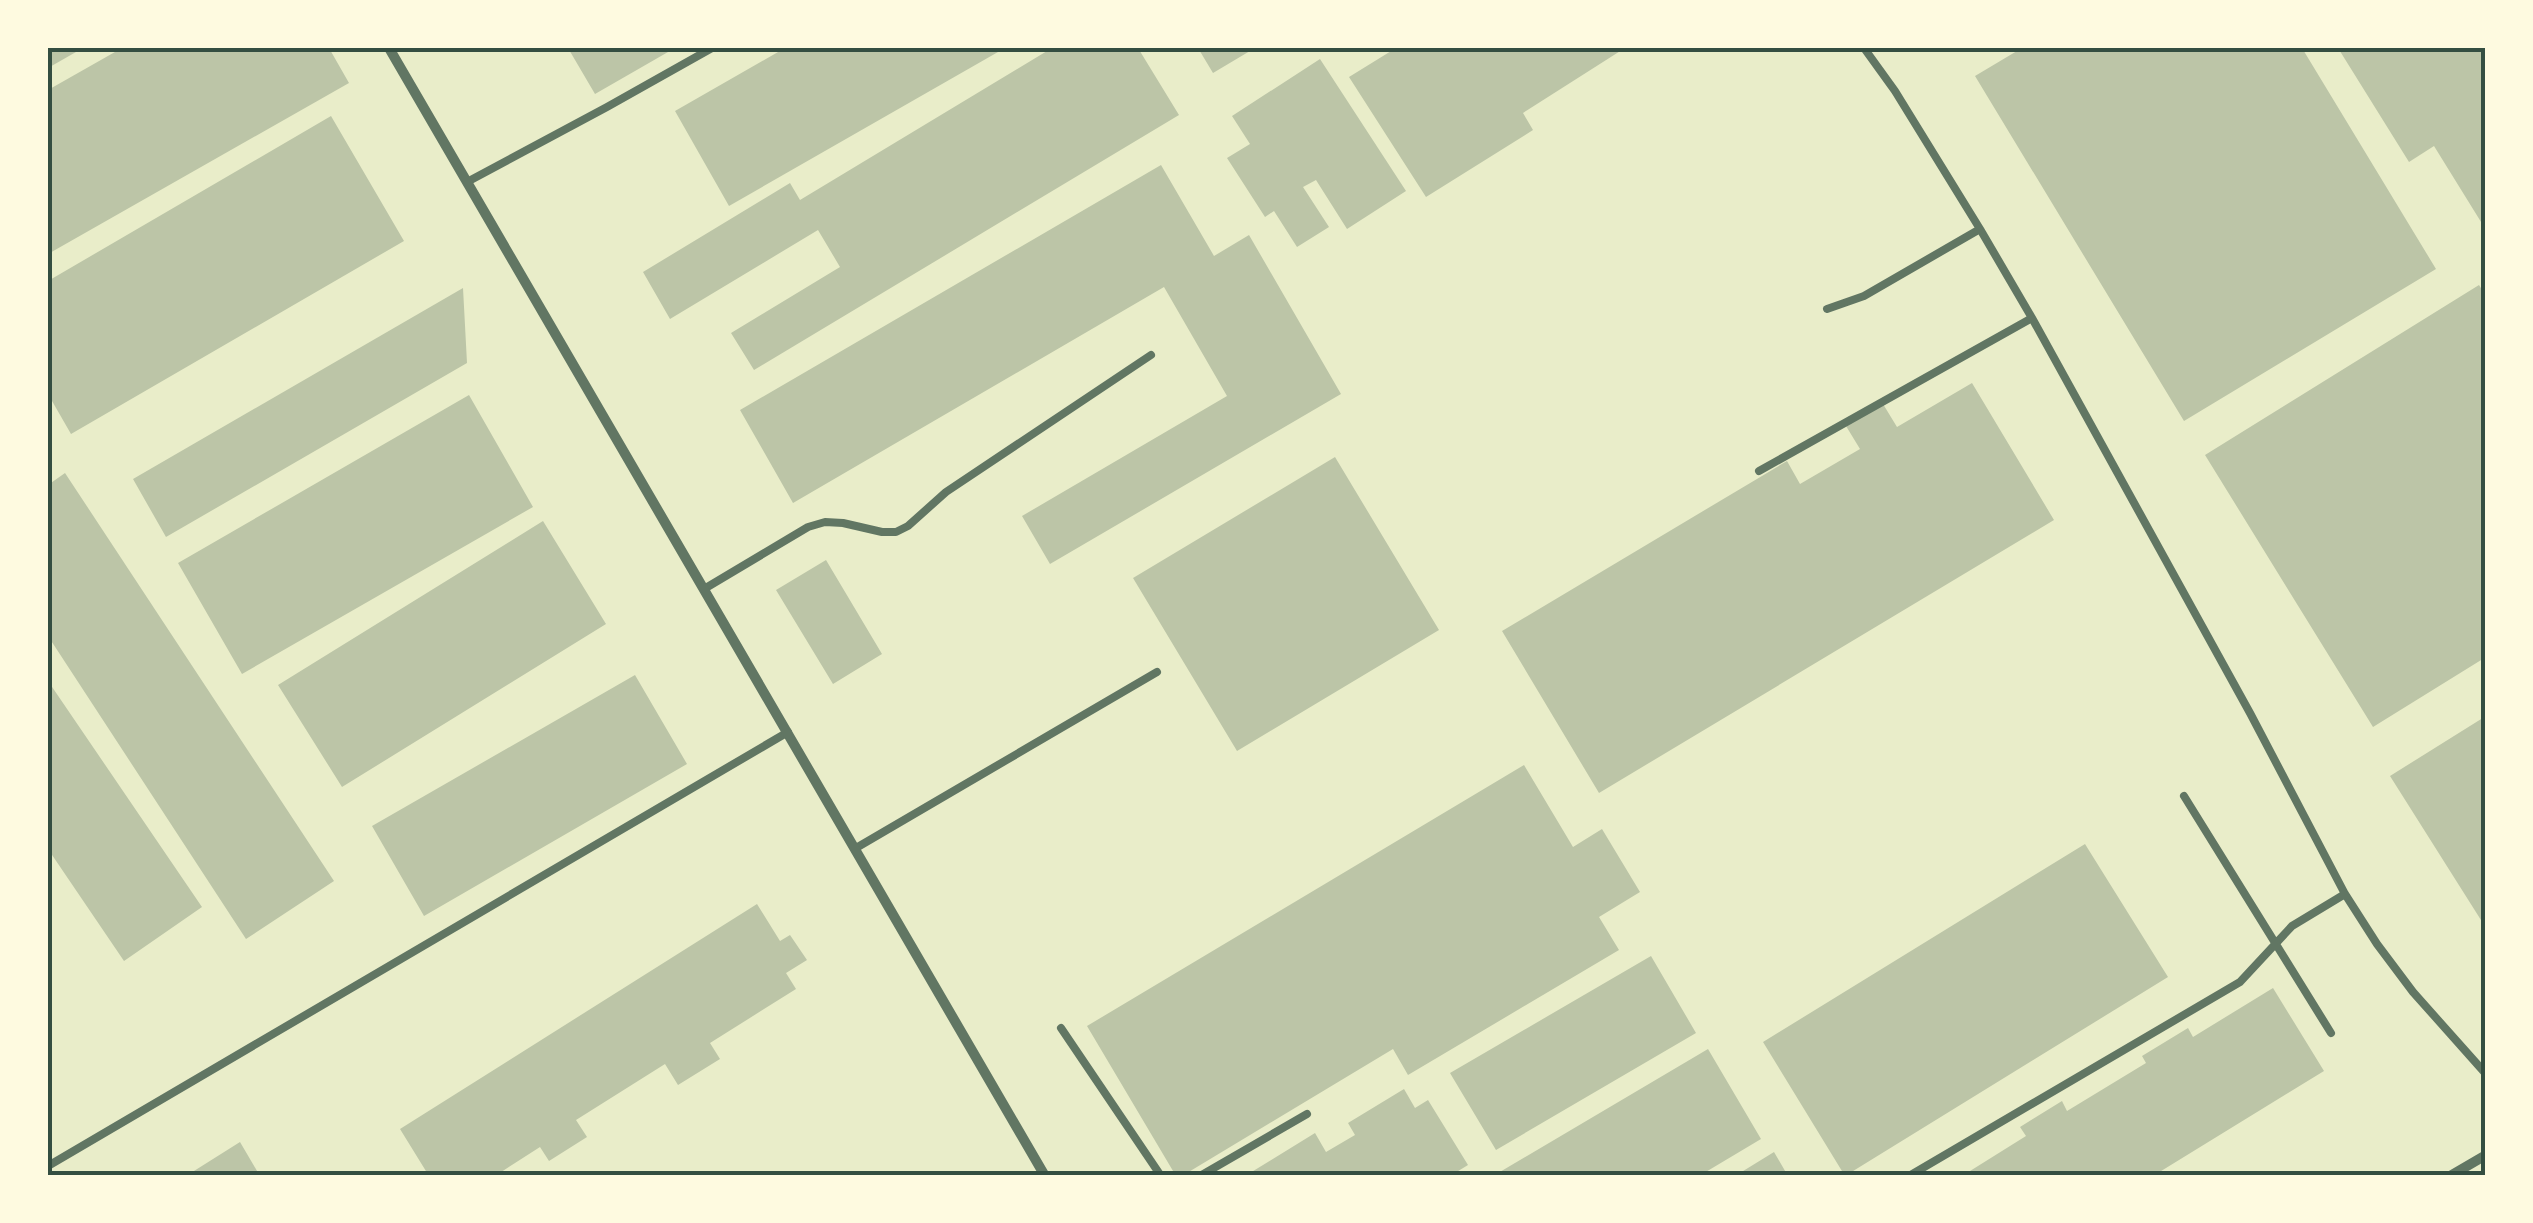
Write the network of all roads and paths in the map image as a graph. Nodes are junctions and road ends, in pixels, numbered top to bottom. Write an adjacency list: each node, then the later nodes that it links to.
1 (389, 48): 4 (street)
2 (712, 48): 4 (lane)
3 (1864, 48): 5 (lane)
4 (467, 182): 10 (street)
5 (1980, 230): 6 (lane); 7 (lane)
6 (1827, 309)
7 (2032, 318): 9 (lane); 15 (lane)
8 (1150, 355): 10 (lane)
9 (1759, 471)
10 (704, 589): 12 (street)
11 (1158, 672): 14 (lane)
12 (788, 732): 14 (street); 22 (lane)
13 (2184, 796): 16 (lane)
14 (856, 848): 23 (street)
15 (2345, 894): 16 (lane); 19 (lane)
16 (2276, 943): 18 (lane); 26 (lane)
17 (1061, 1028): 24 (lane)
18 (2332, 1033)
19 (2486, 1074)
20 (1307, 1114): 25 (lane)
21 (2486, 1155): 27 (street)
22 (48, 1166)
23 (1045, 1176)
24 (1161, 1176)
25 (1200, 1176)
26 (1909, 1176)
27 (2450, 1176)

